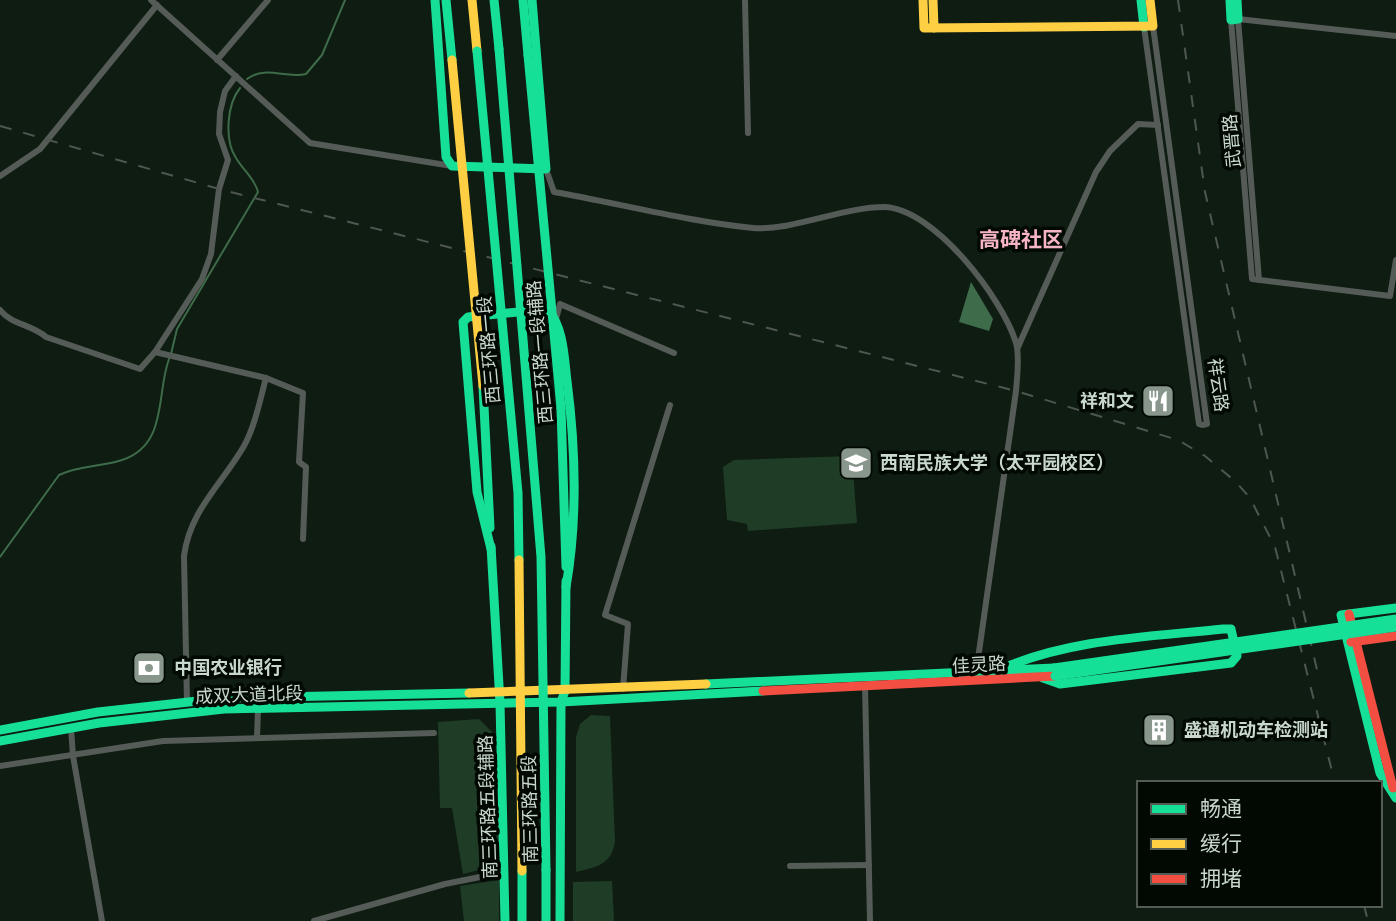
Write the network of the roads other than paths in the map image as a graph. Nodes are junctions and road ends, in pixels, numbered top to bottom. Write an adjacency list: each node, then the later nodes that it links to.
1 (151, 0): 16 (street)
2 (268, 0): 21 (street)
3 (435, 0): 25 (main road)
4 (446, 0): 37 (main road, bridge)
5 (472, 0): 52 (main road, 西三环路一段, bridge)
6 (494, 0): 53 (main road, 西三环路一段, bridge)
7 (523, 0): 38 (main road, 西三环路一段辅路, bridge)
8 (532, 0): 26 (main road)
9 (745, 0): 24 (street)
10 (923, 0): 19 (main road)
11 (933, 0): 19 (main road)
12 (1141, 0): 18 (main road, 祥云路)
13 (1150, 0): 18 (main road, 祥云路)
14 (1230, 0): 17 (main road, 武晋路)
15 (1237, 0): 17 (main road, 武晋路)
16 (157, 5): 21 (street); 27 (street)
17 (1234, 19): 20 (street); 28 (street, 武晋路)
18 (1148, 26): 19 (main road); 23 (street, 祥云路); 23 (street, 祥云路)
19 (934, 28)
20 (1396, 36)
21 (217, 60): 22 (street)
22 (236, 76): 25 (street); 32 (street)
23 (1158, 125): 31 (street)
24 (748, 133)
25 (452, 166): 26 (main road)
26 (546, 169): 31 (street)
27 (0, 176)
28 (1396, 260)
29 (0, 310): 32 (street)
30 (556, 319): 33 (street); 37 (main road); 38 (main road)
31 (1018, 347): 46 (street)
32 (155, 352): 34 (street)
33 (674, 353)
34 (266, 378): 36 (street); 54 (street)
35 (670, 405): 49 (street)
36 (303, 539)
37 (491, 549): 51 (main road)
38 (566, 587): 50 (main road, 西三环路一段辅路)
39 (1396, 608): 43 (main road)
40 (1396, 619): 45 (main road, 佳灵路, bridge)
41 (1396, 627): 45 (main road, 佳灵路, bridge)
42 (1396, 636): 43 (main road)
43 (1350, 642): 65 (main road)
44 (996, 672): 45 (main road, 佳灵路); 46 (main road, 佳灵路); 47 (main road)
45 (1054, 672): 47 (main road, 佳灵路)
46 (975, 677): 47 (main road, 佳灵路); 48 (main road, 佳灵路)
47 (1041, 677)
48 (865, 682): 49 (main road, 佳灵路); 55 (main road, 佳灵路); 66 (street)
49 (623, 689): 50 (main road, 佳灵路)
50 (565, 691): 51 (main road, 佳灵路); 55 (main road, 西三环路一段辅路)
51 (499, 698): 54 (main road, 成双大道北段); 55 (main road, 佳灵路); 56 (main road, 成双大道北段); 68 (main road, 南三环路五段辅路)
52 (522, 698): 72 (main road, 南三环路五段, bridge)
53 (545, 698): 73 (main road, 南三环路五段, bridge)
54 (187, 701): 57 (street); 59 (main road, 成双大道北段)
55 (561, 702): 74 (main road)
56 (258, 709): 57 (main road, 成双大道北段); 61 (street)
57 (188, 712): 58 (main road, 成双大道北段)
58 (71, 728): 62 (main road, 成双大道北段); 63 (street)
59 (0, 730)
60 (434, 733): 61 (street)
61 (257, 738): 63 (street)
62 (0, 741)
63 (73, 756): 64 (street); 70 (street)
64 (0, 766)
65 (1396, 797)
66 (869, 865): 67 (street); 75 (street)
67 (790, 866)
68 (506, 872): 69 (street); 71 (main road, 南三环路五段辅路)
69 (319, 920)
70 (102, 921)
71 (505, 921)
72 (522, 921)
73 (546, 921)
74 (560, 921)
75 (870, 921)

